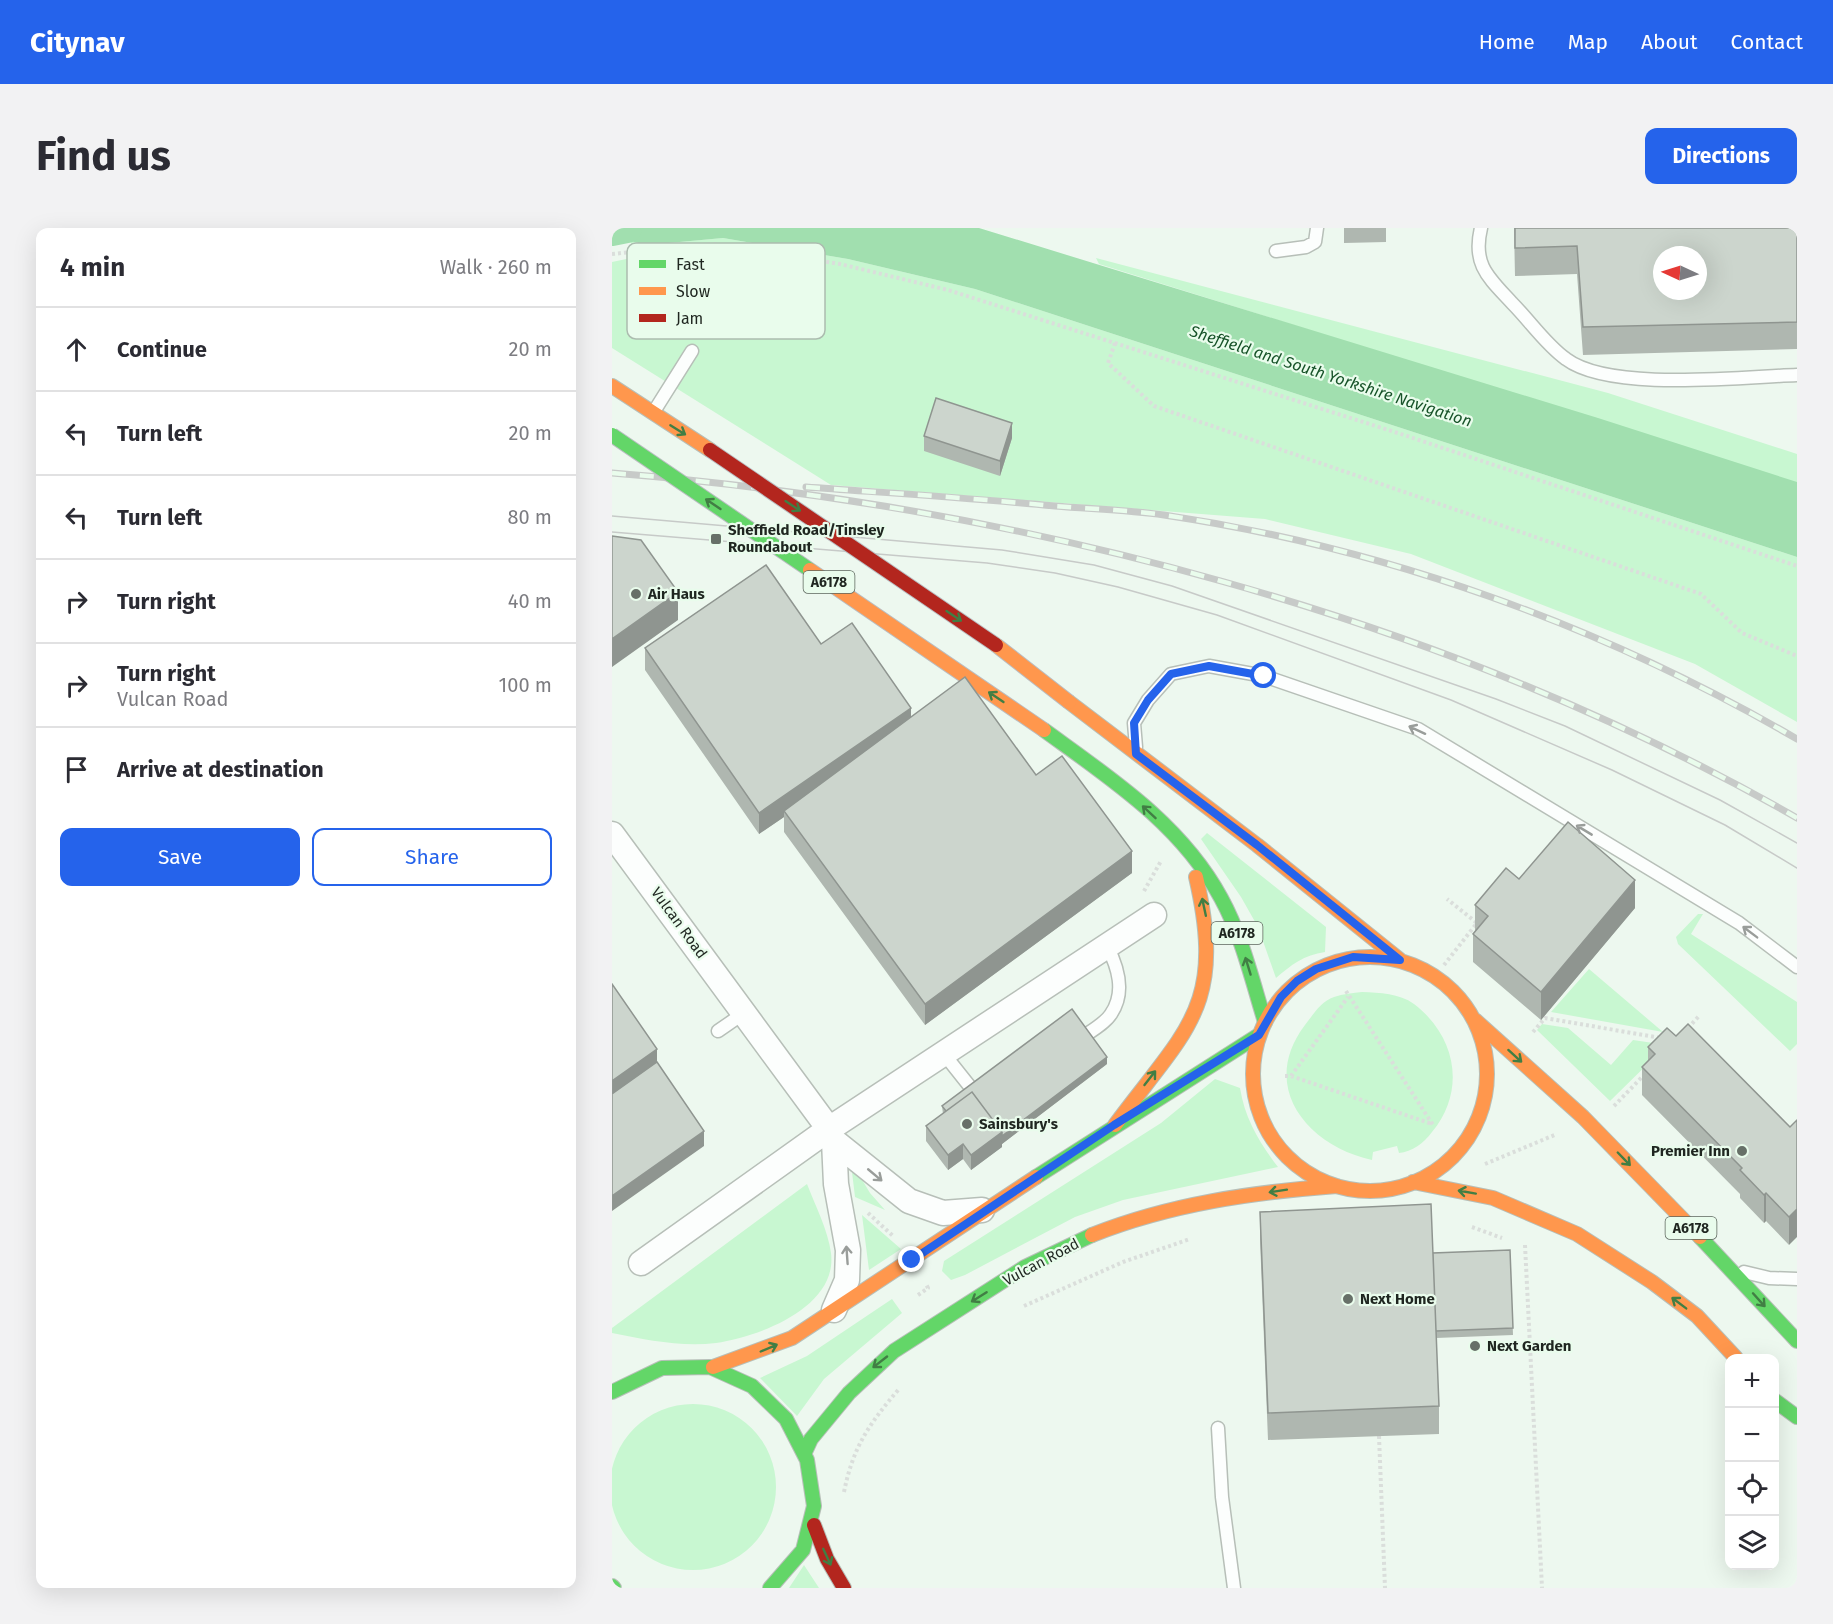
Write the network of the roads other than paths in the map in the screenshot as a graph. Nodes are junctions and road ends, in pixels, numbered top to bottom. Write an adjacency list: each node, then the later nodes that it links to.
1 (1317, 228): 3 (lane)
2 (1481, 228): 5 (lane)
3 (1276, 251)
4 (692, 351): 7 (lane)
5 (1797, 375)
6 (612, 386): 7 (main road, A6178)
7 (652, 414): 9 (main road, A6178, one-way to 9, bridge)
8 (612, 435): 11 (main road, A6178, one-way to 8, bridge)
9 (1136, 754): 14 (main road, A6178); 15 (lane, one-way to 9)
10 (612, 834): 16 (street, Vulcan Road)
11 (1190, 853): 18 (main road, A6178, one-way to 11); 24 (main road, one-way to 11)
12 (1154, 915): 13 (street)
13 (1107, 946): 21 (lane); 22 (street)
14 (1400, 960): 17 (main road, A6178); 18 (main road, A6178)
15 (1797, 967)
16 (744, 1013): 19 (lane); 25 (street, Vulcan Road)
17 (1472, 1017): 26 (main road, A6178); 30 (main road, A6178, one-way to 30)
18 (1265, 1022): 20 (main road)
19 (718, 1031)
20 (1259, 1035): 24 (main road, Vulcan Road); 27 (main road, A6178)
21 (1065, 1050)
22 (944, 1054): 23 (lane); 25 (street)
23 (987, 1108)
24 (1114, 1125): 28 (main road, Vulcan Road)
25 (832, 1135): 28 (street, Vulcan Road, one-way to 28); 29 (street); 32 (street, one-way to 25)
26 (1413, 1182): 27 (main road, A6178); 34 (main road, A6178, one-way to 26)
27 (1337, 1186): 40 (main road, Vulcan Road, one-way to 40)
28 (987, 1209): 32 (main road, Vulcan Road)
29 (641, 1263)
30 (1731, 1269): 31 (lane); 33 (main road, A6178, one-way to 33)
31 (1797, 1279)
32 (834, 1310): 35 (main road, Vulcan Road, one-way to 32)
33 (1797, 1341)
34 (1731, 1354)
35 (713, 1366): 36 (main road); 40 (main road)
36 (612, 1392)
37 (1779, 1403): 38 (main road)
38 (1797, 1416)
39 (1218, 1428): 44 (lane)
40 (805, 1452): 41 (main road)
41 (814, 1525): 42 (main road); 43 (main road, one-way to 43)
42 (770, 1588)
43 (844, 1588)
44 (1234, 1588)

